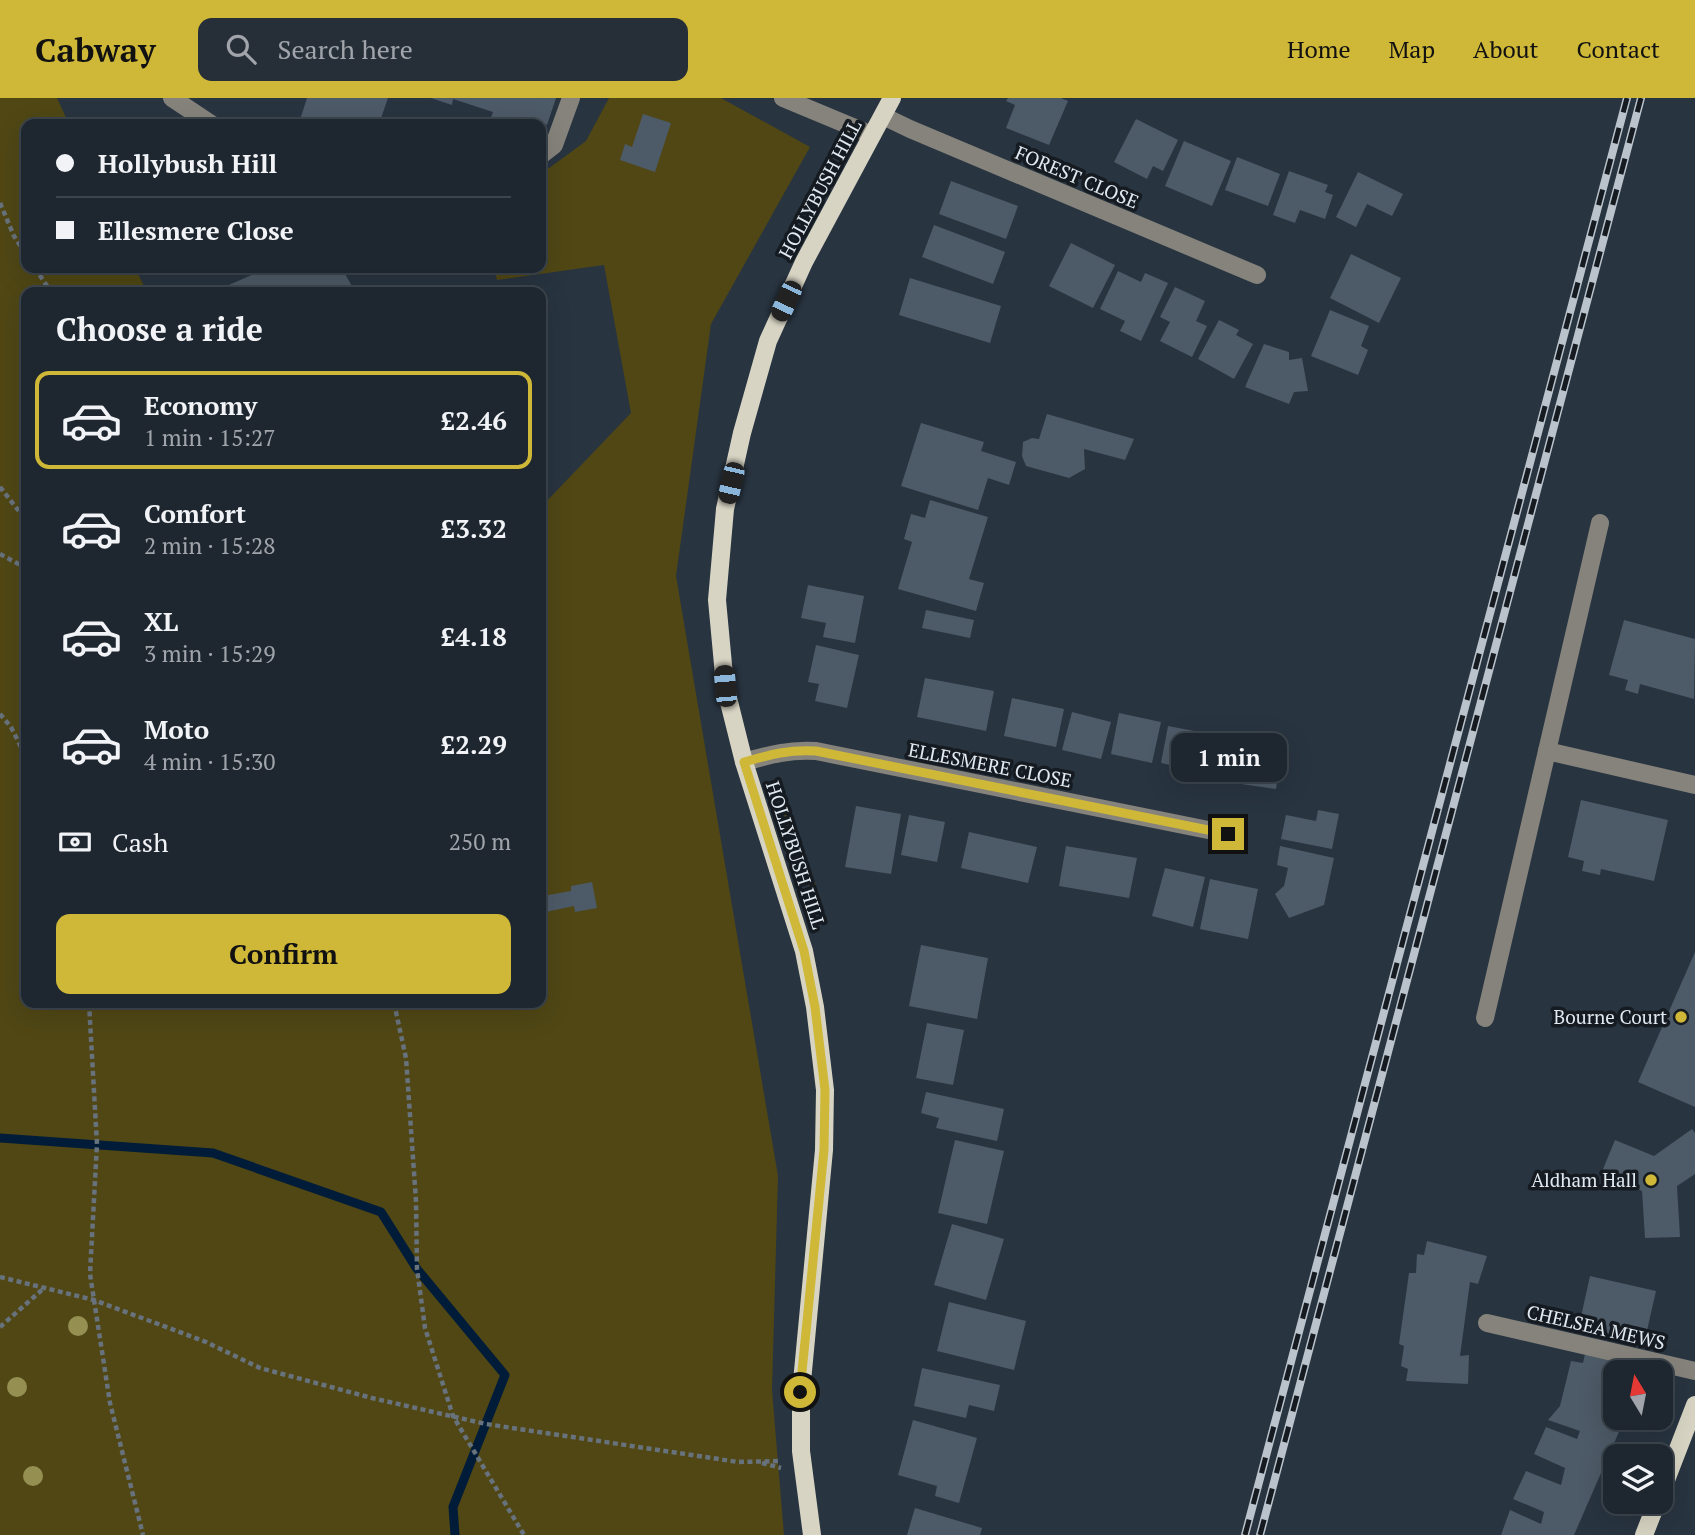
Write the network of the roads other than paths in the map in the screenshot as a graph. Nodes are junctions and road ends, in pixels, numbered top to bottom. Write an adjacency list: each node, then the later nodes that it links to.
1 (172, 98): 6 (street)
2 (571, 98): 8 (street)
3 (783, 98): 7 (street)
4 (892, 98): 5 (main road, HOLLYBUSH HILL)
5 (883, 116): 7 (main road, HOLLYBUSH HILL); 9 (street, FOREST CLOSE)
6 (204, 119)
7 (872, 135): 12 (main road, HOLLYBUSH HILL)
8 (546, 151)
9 (1257, 275)
10 (1600, 523): 11 (street)
11 (1547, 751): 13 (street); 15 (street)
12 (744, 762): 14 (street, ELLESMERE CLOSE); 21 (main road, HOLLYBUSH HILL)
13 (1695, 785)
14 (1228, 834)
15 (1485, 1018)
16 (1487, 1323): 17 (street, CHELSEA MEWS)
17 (1695, 1371)
18 (1695, 1405): 19 (main road)
19 (1673, 1462)
20 (1652, 1514): 22 (main road)
21 (812, 1535)
22 (1644, 1535)

